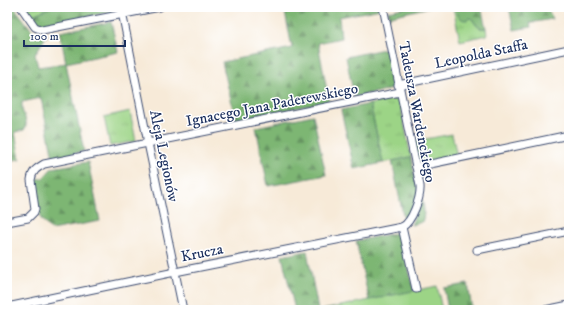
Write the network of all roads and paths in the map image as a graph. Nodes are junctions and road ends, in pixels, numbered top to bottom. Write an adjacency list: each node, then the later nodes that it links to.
1 (21, 7): 4 (street)
2 (160, 7): 4 (street)
3 (383, 7): 6 (street, Tadeusza Wardenckiego)
4 (121, 11): 8 (street, Aleja Legionów)
5 (569, 48): 6 (street, Leopolda Staffa)
6 (399, 88): 8 (street, Ignacego Jana Paderewskiego); 9 (street, Tadeusza Wardenckiego)
7 (569, 134): 9 (street)
8 (148, 143): 10 (street, Ignacego Jana Paderewskiego); 14 (street, Aleja Legionów)
9 (416, 167): 11 (street, Tadeusza Wardenckiego)
10 (7, 222)
11 (402, 227): 14 (street, Krucza); 15 (street)
12 (569, 231): 13 (street)
13 (477, 250)
14 (175, 272): 17 (street, Krucza); 18 (street, Aleja Legionów)
15 (416, 288)
16 (569, 305): 19 (street)
17 (7, 307)
18 (183, 310)
19 (545, 310)

